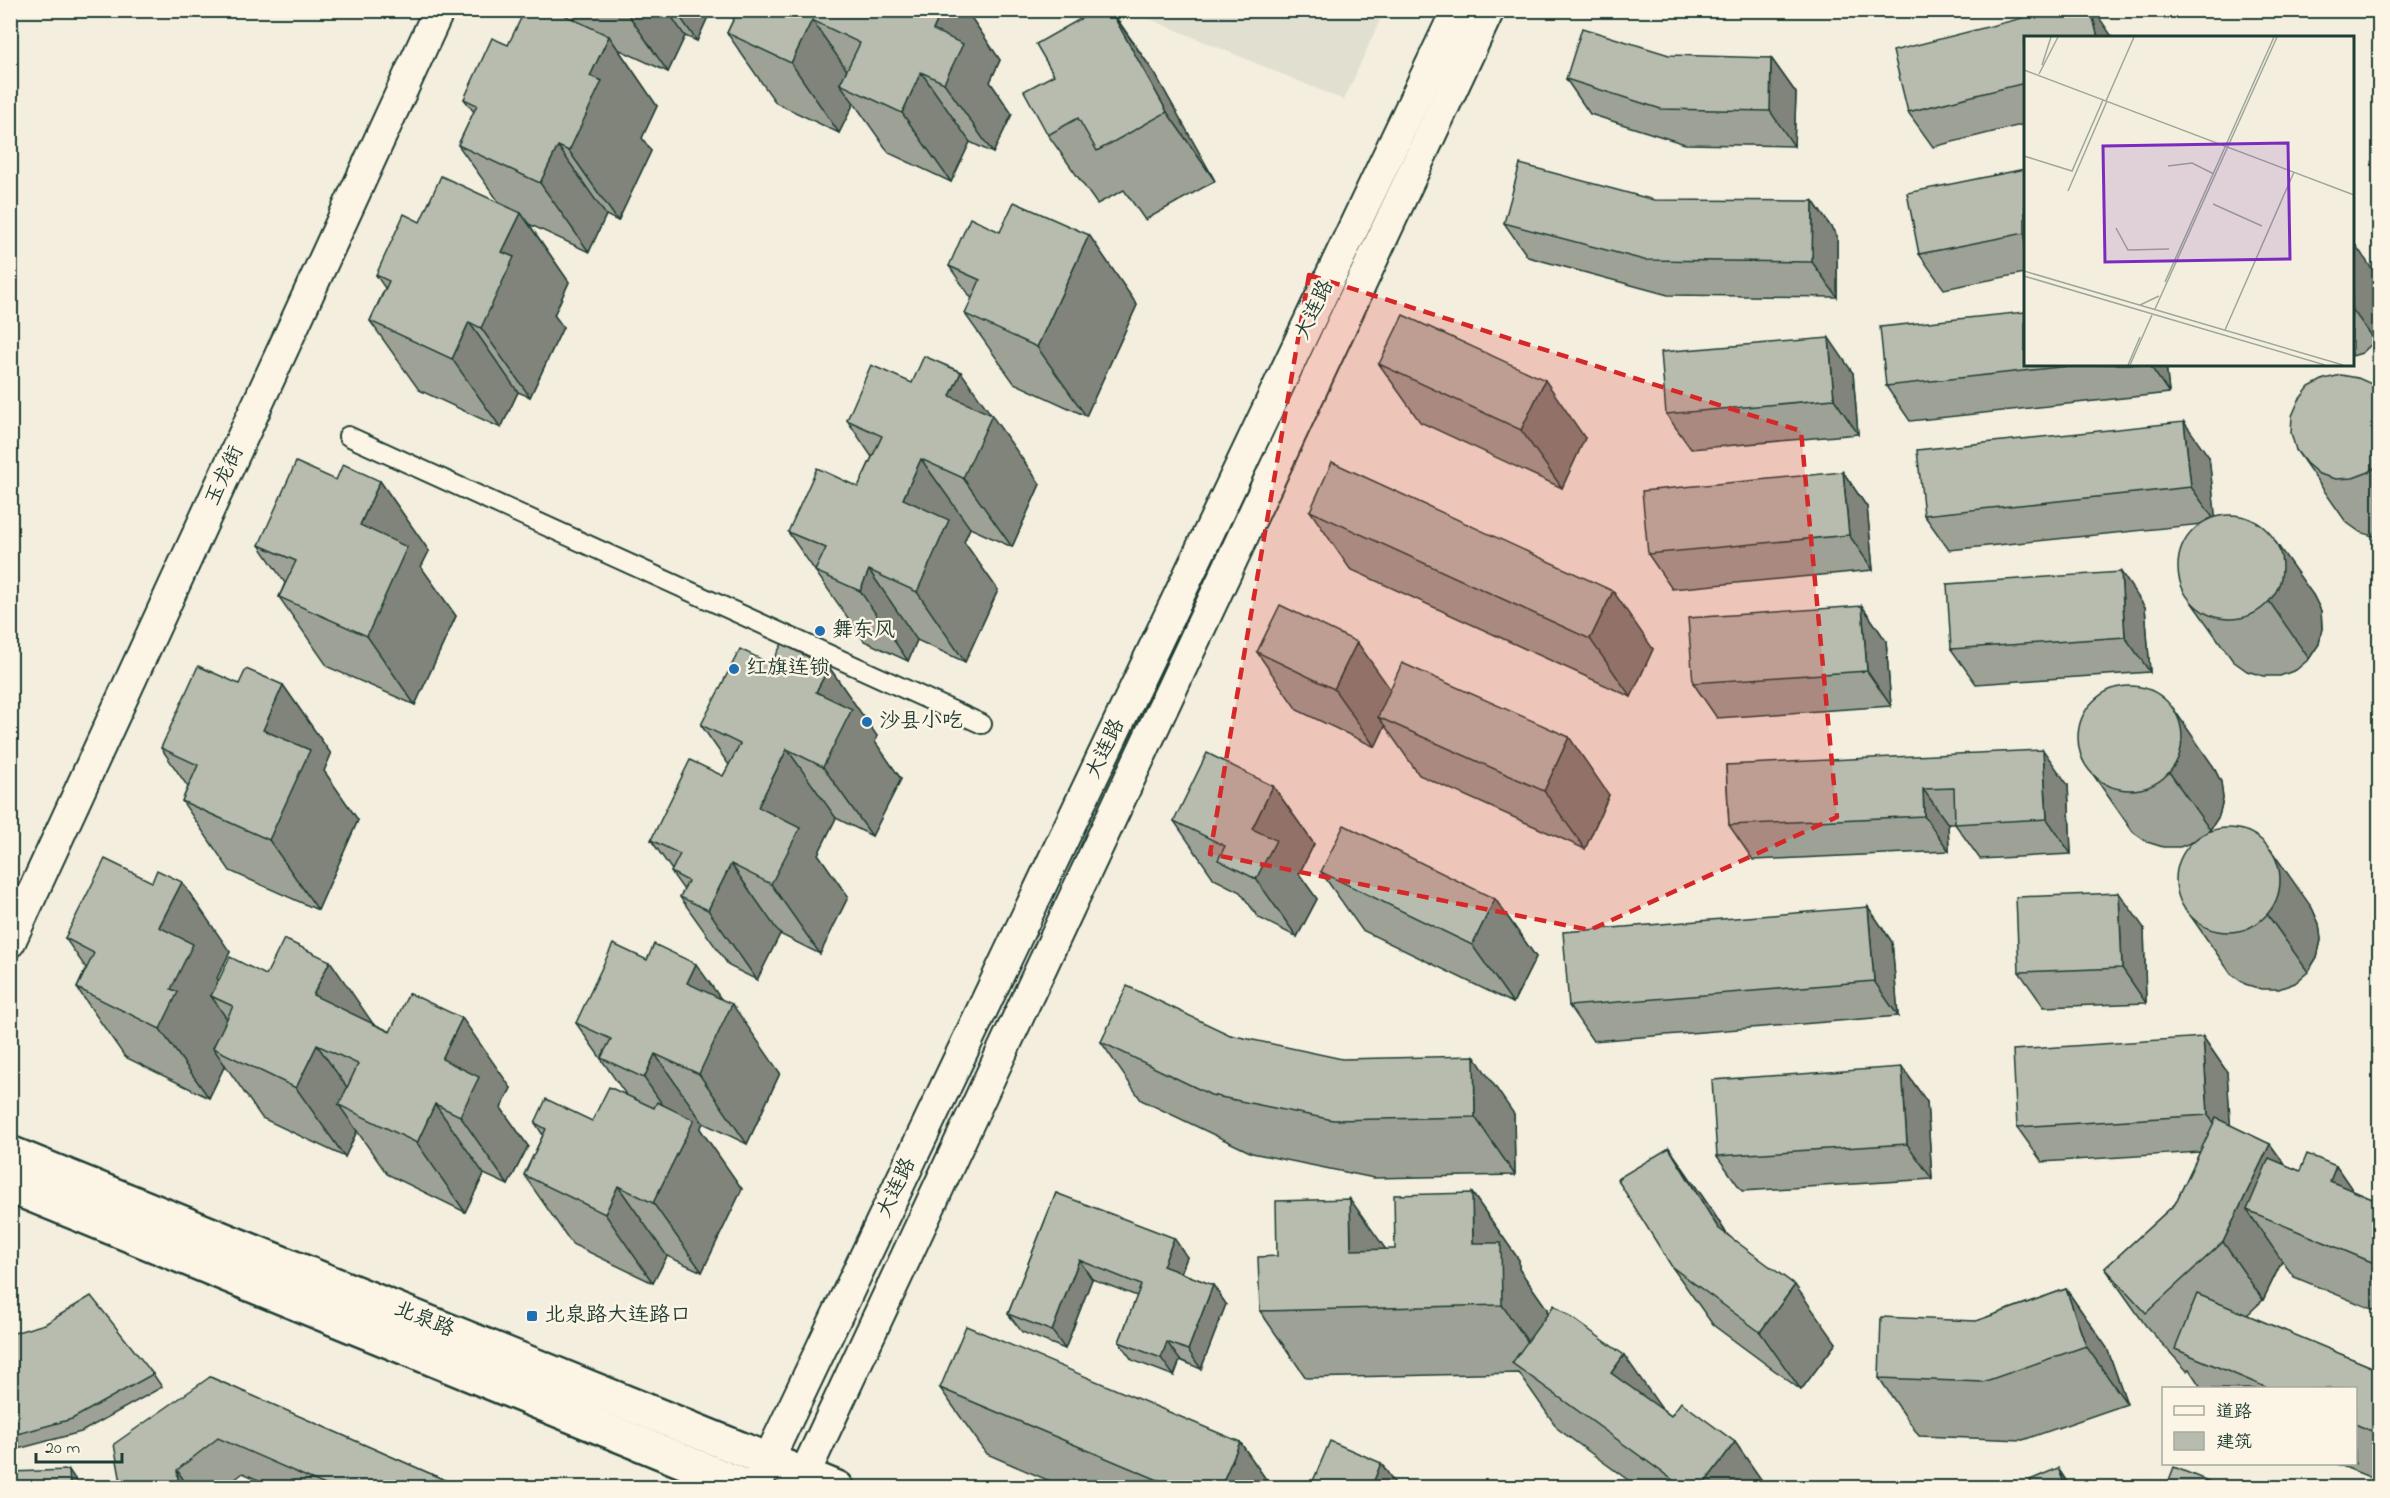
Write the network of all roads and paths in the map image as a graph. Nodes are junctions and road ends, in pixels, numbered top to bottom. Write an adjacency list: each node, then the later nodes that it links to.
1 (439, 10): 6 (street, 玉龙街)
2 (1457, 10): 9 (street, 大连路)
3 (1489, 10): 10 (street, 大连路)
4 (348, 436): 5 (street)
5 (982, 724)
6 (10, 942)
7 (10, 1153): 9 (main road, 北泉路)
8 (10, 1186): 11 (main road, 北泉路)
9 (761, 1474): 10 (main road, 北泉路)
10 (801, 1481): 12 (main road, 北泉路)
11 (749, 1488)
12 (837, 1488)

